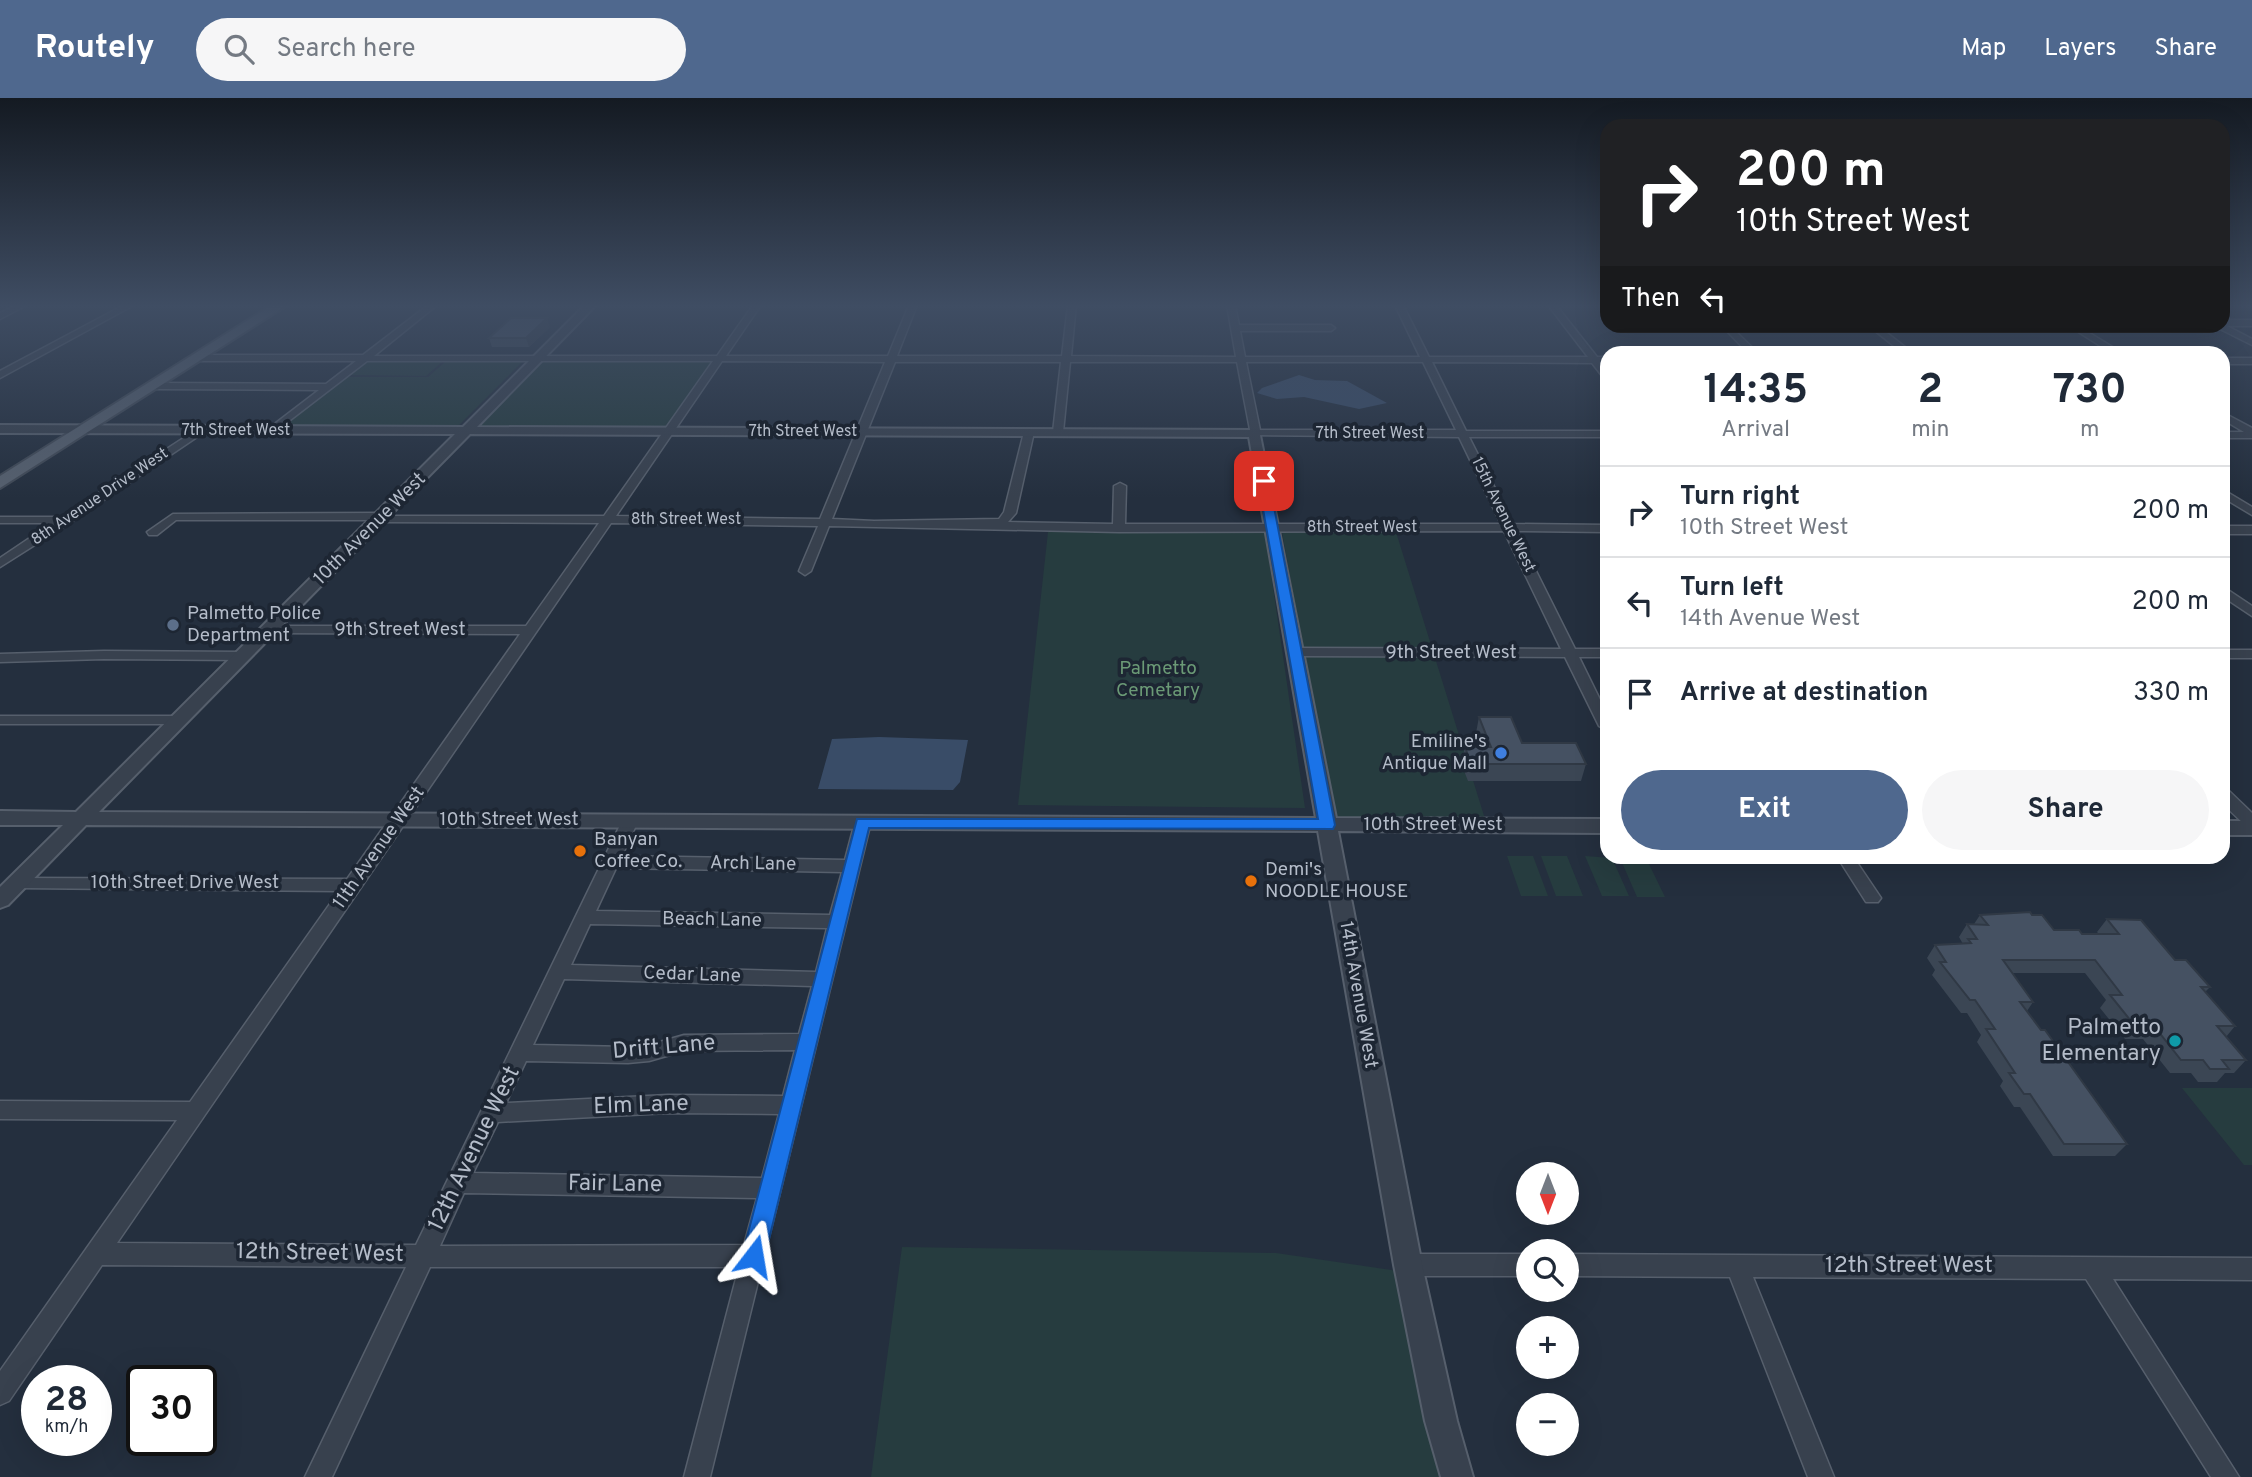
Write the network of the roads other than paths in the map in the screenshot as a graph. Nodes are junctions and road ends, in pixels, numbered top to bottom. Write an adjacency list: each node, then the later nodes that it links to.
1 (179, 369): 9 (main road)
2 (351, 369): 10 (street)
3 (528, 369): 16 (street, 10th Avenue West)
4 (712, 369): 17 (street, 11th Avenue West)
5 (887, 369): 18 (street)
6 (1065, 369): 20 (street)
7 (1243, 369): 21 (street, 14th Avenue West)
8 (1431, 369): 22 (street, 15th Avenue West)
9 (153, 386): 10 (street); 13 (main road)
10 (329, 387): 15 (street)
11 (2230, 420): 24 (street)
12 (0, 429): 13 (street, 7th Street West)
13 (83, 431): 14 (street, 7th Street West); 26 (main road)
14 (199, 431): 15 (street, 7th Street West); 32 (street, 8th Avenue Drive West)
15 (272, 431): 16 (street, 7th Street West)
16 (466, 432): 17 (street, 7th Street West); 30 (street, 10th Avenue West)
17 (669, 432): 18 (street, 7th Street West); 33 (street, 11th Avenue West)
18 (862, 432): 19 (street, 7th Street West); 34 (street)
19 (1029, 432): 20 (street, 7th Street West); 35 (street)
20 (1058, 432): 21 (street, 7th Street West)
21 (1255, 433): 22 (street, 7th Street West); 37 (street, 14th Avenue West)
22 (1462, 434): 23 (street, 7th Street West); 38 (street, 15th Avenue West)
23 (1600, 434)
24 (2252, 434): 25 (street)
25 (2230, 435)
26 (2, 480)
27 (1120, 486): 36 (street)
28 (2230, 497): 29 (street)
29 (2252, 512)
30 (381, 518): 33 (street, 8th Street West); 42 (street, 8th Street West); 47 (street, 10th Avenue West)
31 (0, 520): 32 (street)
32 (66, 520): 43 (street, 8th Avenue Drive West)
33 (608, 520): 34 (street, 8th Street West); 48 (street, 11th Avenue West)
34 (825, 522): 35 (street, 8th Street West); 44 (street)
35 (994, 524): 36 (street, 8th Street West)
36 (1119, 527): 37 (street, 8th Street West)
37 (1272, 528): 38 (street, 8th Street West); 49 (street, 14th Avenue West)
38 (1509, 528): 39 (street, 8th Street West); 50 (street, 15th Avenue West)
39 (1600, 528)
40 (2230, 530): 41 (street)
41 (2252, 530)
42 (153, 533)
43 (0, 563)
44 (805, 570)
45 (2230, 596): 46 (street)
46 (2252, 612)
47 (271, 629): 48 (street, 9th Street West); 54 (street, 10th Avenue West)
48 (530, 630): 62 (street, 11th Avenue West)
49 (1295, 652): 50 (street, 9th Street West); 66 (street, 14th Avenue West)
50 (1570, 653): 51 (street, 9th Street West); 56 (street, 15th Avenue West)
51 (1600, 653)
52 (2230, 654): 53 (street)
53 (2252, 654)
54 (244, 656): 55 (street); 58 (street, 10th Avenue West)
55 (0, 658)
56 (1600, 714)
57 (0, 720): 58 (street)
58 (179, 720): 61 (street, 10th Avenue West)
59 (2230, 801): 65 (street)
60 (0, 818): 61 (street, 10th Street West)
61 (83, 818): 62 (street, 10th Street West); 73 (street, 10th Avenue West)
62 (398, 820): 63 (street, 10th Street West); 74 (street, 11th Avenue West)
63 (630, 821): 64 (street, 10th Street West); 70 (street, 12th Avenue West)
64 (863, 822): 66 (street, 10th Street West); 72 (street)
65 (2252, 822)
66 (1327, 825): 67 (street, 10th Street West); 92 (street, 14th Avenue West)
67 (1600, 825)
68 (2230, 828): 69 (street)
69 (2252, 828)
70 (611, 862): 72 (street, Arch Lane); 77 (street, 12th Avenue West)
71 (1850, 864): 75 (street)
72 (852, 866): 78 (street)
73 (18, 883): 74 (street, 10th Street Drive West); 76 (street, 10th Avenue West)
74 (353, 885): 85 (street, 11th Avenue West)
75 (1872, 898)
76 (0, 900)
77 (585, 917): 78 (street, Beach Lane); 79 (street, 12th Avenue West)
78 (838, 922): 80 (street)
79 (560, 972): 80 (street, Cedar Lane); 82 (street, 12th Avenue West)
80 (823, 979): 81 (street)
81 (807, 1042): 82 (street, Drift Lane); 83 (street)
82 (521, 1053): 86 (street, 12th Avenue West)
83 (791, 1105): 86 (street, Elm Lane); 88 (street)
84 (0, 1110): 85 (street)
85 (195, 1111): 89 (street, 11th Avenue West)
86 (492, 1113): 87 (street, 12th Avenue West)
87 (459, 1182): 88 (street, Fair Lane); 90 (street, 12th Avenue West)
88 (770, 1188): 91 (street)
89 (96, 1254): 90 (street, 12th Street West); 98 (street, 11th Avenue West)
90 (423, 1256): 91 (street, 12th Street West); 99 (street, 12th Avenue West)
91 (754, 1256): 100 (street)
92 (1408, 1265): 93 (street); 101 (street, 14th Avenue West)
93 (1516, 1265)
94 (1579, 1265): 95 (street, 12th Street West)
95 (1737, 1266): 96 (street, 12th Street West); 102 (street)
96 (2092, 1267): 97 (street, 12th Street West); 103 (street)
97 (2252, 1269)
98 (0, 1392)
99 (318, 1477)
100 (697, 1477)
101 (1457, 1477)
102 (1821, 1477)
103 (2226, 1477)

